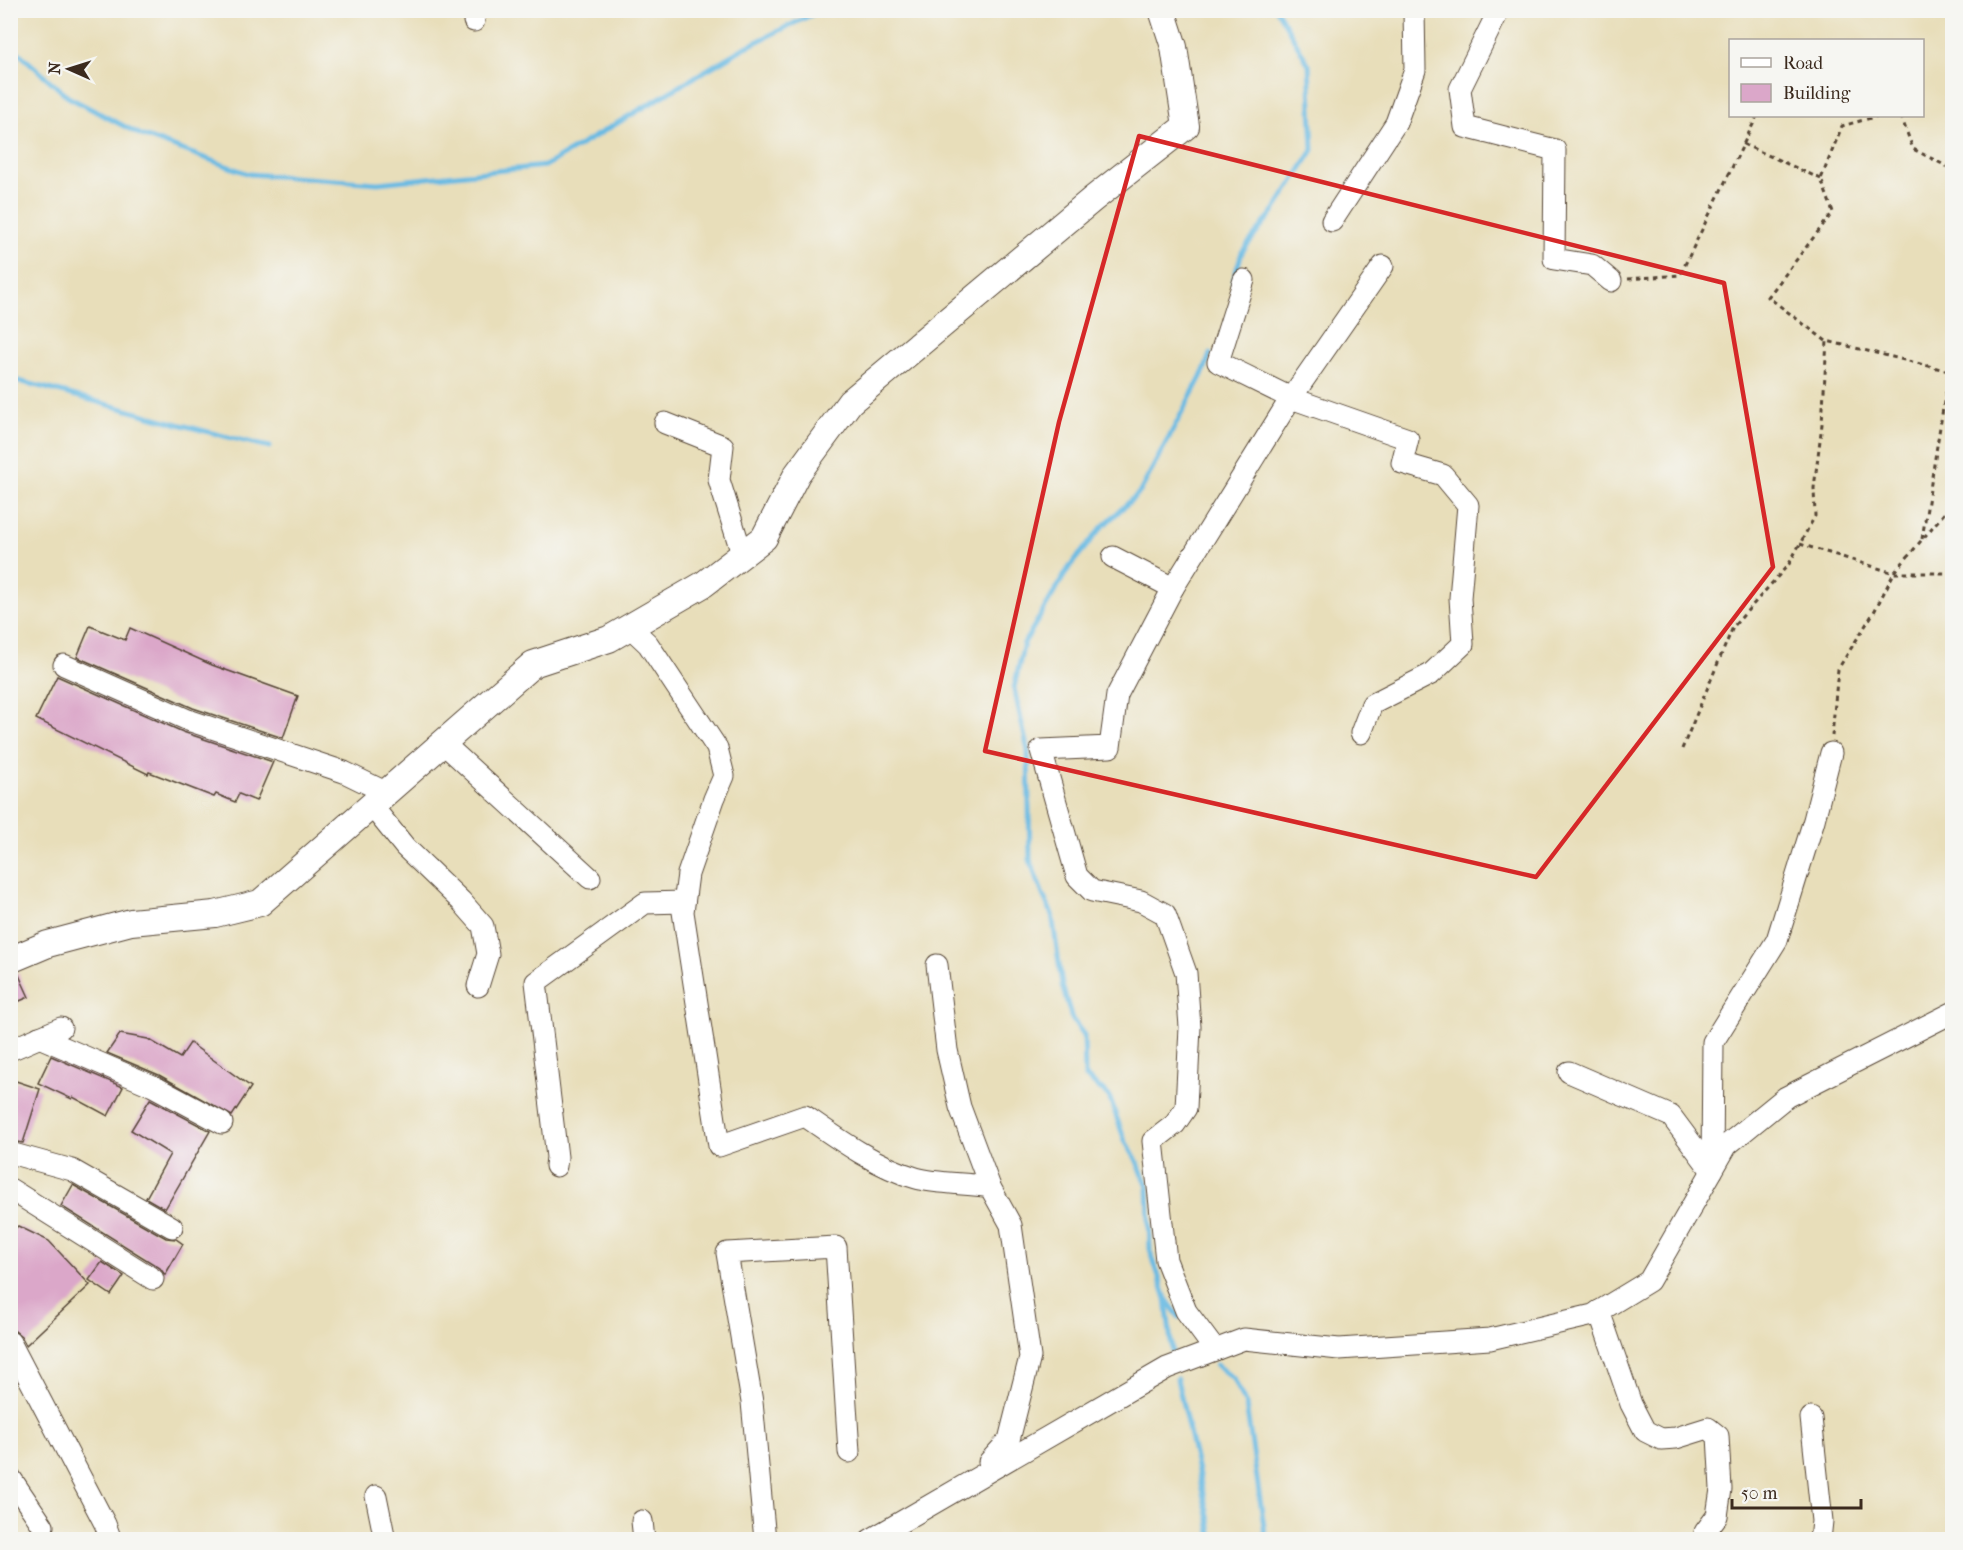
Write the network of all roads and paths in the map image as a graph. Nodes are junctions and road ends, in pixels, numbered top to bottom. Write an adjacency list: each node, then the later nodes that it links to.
1 (1162, 10): 20 (street)
2 (1414, 10): 10 (street)
3 (1499, 10): 13 (street)
4 (1756, 117): 7 (path)
5 (1874, 117): 9 (path)
6 (1901, 117): 8 (path)
7 (1743, 144): 9 (path); 13 (path)
8 (1953, 169)
9 (1821, 179): 14 (path)
10 (1332, 221)
11 (1383, 266): 15 (street)
12 (1244, 280): 15 (street)
13 (1611, 281)
14 (1827, 341): 18 (path); 19 (path)
15 (1291, 398): 24 (street); 27 (street)
16 (665, 423): 20 (street)
17 (1953, 504): 18 (path)
18 (1922, 539): 22 (path)
19 (1800, 544): 22 (path); 29 (path)
20 (742, 554): 25 (street)
21 (1113, 557): 24 (street)
22 (1894, 573): 23 (path); 30 (path)
23 (1953, 573)
24 (1173, 588): 53 (street)
25 (630, 627): 28 (street); 33 (street)
26 (64, 665): 31 (street)
27 (1361, 733)
28 (443, 743): 31 (street); 32 (street)
29 (1682, 749)
30 (1831, 753): 45 (street)
31 (379, 800): 34 (street); 36 (street)
32 (590, 878)
33 (684, 902): 44 (street); 47 (street)
34 (10, 960)
35 (937, 965): 47 (street)
36 (478, 986)
37 (1953, 1013): 45 (street)
38 (61, 1028): 39 (street)
39 (39, 1037): 40 (street); 42 (street)
40 (10, 1050)
41 (1569, 1072): 45 (street)
42 (222, 1123)
43 (16, 1154): 46 (street); 49 (street)
44 (556, 1166)
45 (1712, 1171): 51 (street)
46 (10, 1183)
47 (990, 1187): 57 (street)
48 (10, 1190): 50 (street)
49 (172, 1227)
50 (153, 1280)
51 (1599, 1311): 53 (street); 64 (street)
52 (10, 1342): 60 (street)
53 (1215, 1350): 57 (street)
54 (1811, 1418): 65 (street)
55 (849, 1452): 62 (street)
56 (10, 1477): 59 (street)
57 (972, 1480): 63 (street)
58 (376, 1496): 61 (street)
59 (44, 1526)
60 (111, 1539)
61 (385, 1539)
62 (765, 1539)
63 (870, 1539)
64 (1707, 1539)
65 (1820, 1539)

